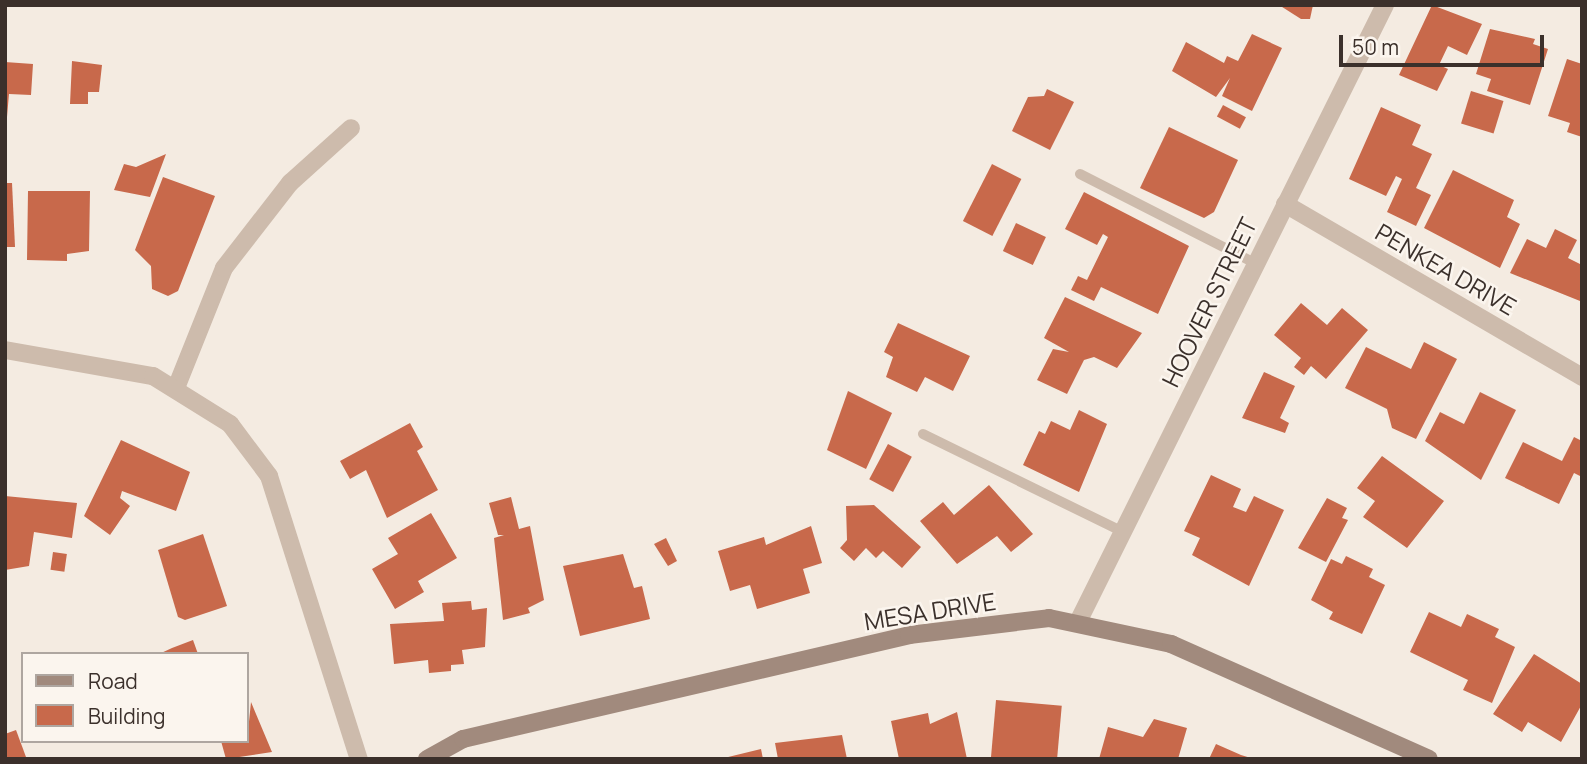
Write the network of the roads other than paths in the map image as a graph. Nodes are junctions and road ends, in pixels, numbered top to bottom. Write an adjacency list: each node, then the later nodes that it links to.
1 (1385, 5): 4 (street, HOOVER STREET)
2 (351, 128): 8 (street)
3 (1080, 174): 5 (lane)
4 (1285, 204): 5 (street, HOOVER STREET); 7 (street, PENKEA DRIVE)
5 (1255, 263): 10 (street, HOOVER STREET)
6 (5, 350): 8 (street)
7 (1582, 377)
8 (176, 388): 12 (street)
9 (923, 434): 10 (lane)
10 (1123, 532): 11 (street, HOOVER STREET)
11 (1078, 622): 13 (main road, MESA DRIVE); 14 (main road, MESA DRIVE)
12 (359, 759)
13 (427, 759)
14 (1429, 759)

